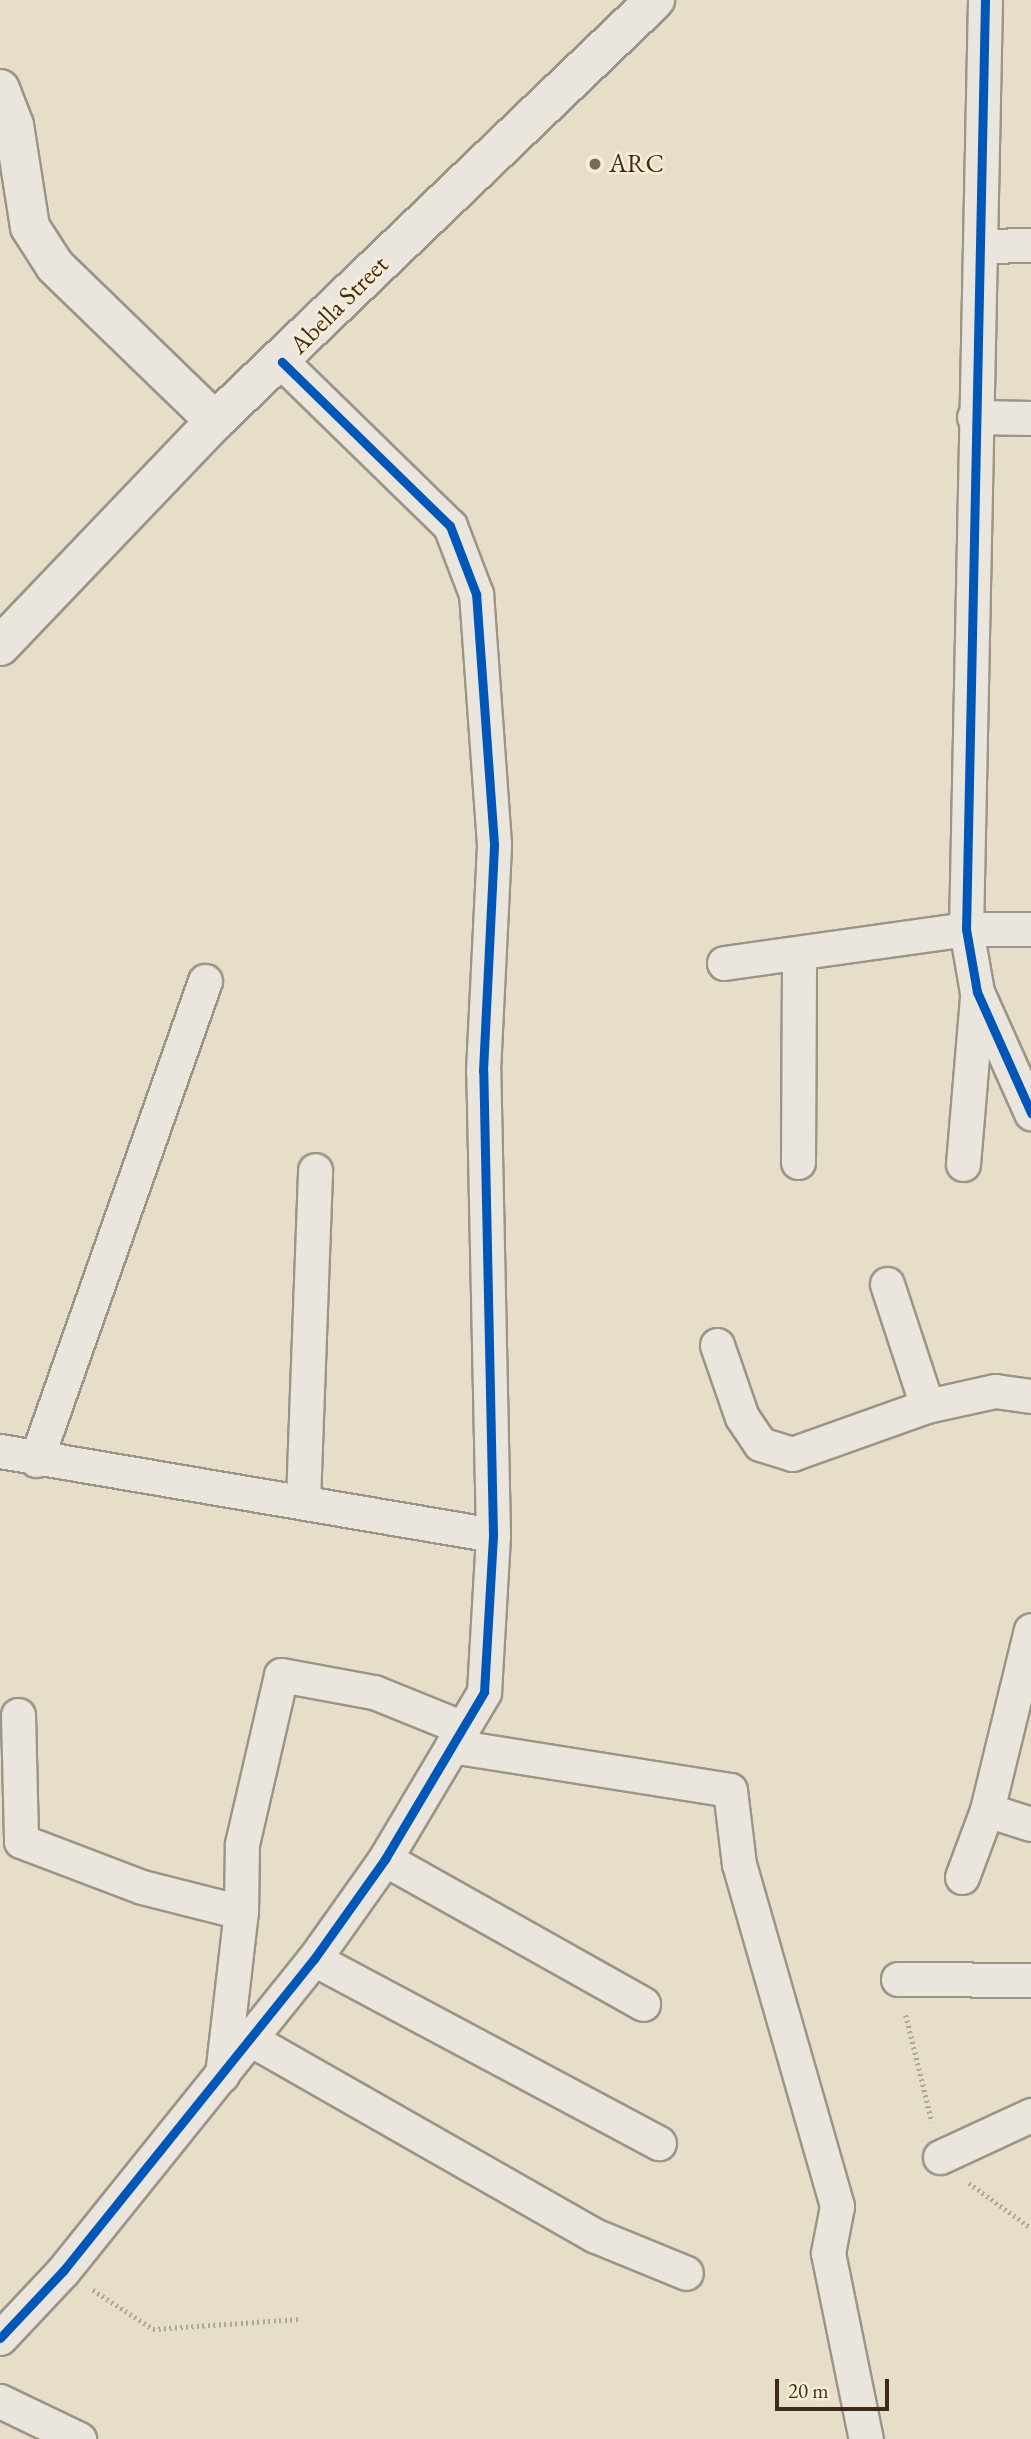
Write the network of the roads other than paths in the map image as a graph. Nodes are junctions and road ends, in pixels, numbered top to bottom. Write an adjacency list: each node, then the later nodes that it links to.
1 (655, 0): 6 (street, Abella Street)
2 (985, 0): 4 (street)
3 (0, 89): 9 (street)
4 (984, 246): 5 (street); 7 (street)
5 (1031, 246)
6 (282, 362): 9 (street, Abella Street); 28 (street)
7 (974, 417): 8 (street); 11 (street)
8 (1031, 418)
9 (215, 421): 10 (street, Abella Street)
10 (0, 646)
11 (966, 929): 12 (street); 13 (street); 16 (street)
12 (1031, 929)
13 (799, 957): 14 (street); 18 (street)
14 (724, 963)
15 (205, 981): 26 (street)
16 (978, 992): 17 (street); 19 (street)
17 (1031, 1112)
18 (799, 1162)
19 (963, 1164)
20 (314, 1170): 27 (street)
21 (887, 1284): 24 (street)
22 (717, 1345): 24 (street)
23 (1031, 1396): 24 (street)
24 (927, 1406)
25 (0, 1451): 26 (street)
26 (36, 1460): 27 (street)
27 (303, 1500): 28 (street)
28 (493, 1535): 31 (street)
29 (1031, 1630): 32 (street)
30 (18, 1716): 36 (street)
31 (457, 1737): 34 (street); 36 (street); 50 (street)
32 (987, 1810): 33 (street); 35 (street)
33 (1031, 1824)
34 (385, 1859): 37 (street); 40 (street)
35 (962, 1878)
36 (241, 1912): 42 (street)
37 (314, 1959): 41 (street); 44 (street)
38 (898, 1979): 39 (street)
39 (1031, 1980)
40 (643, 2004)
41 (250, 2039): 42 (street); 46 (street)
42 (222, 2076): 47 (street)
43 (1031, 2115): 45 (street)
44 (659, 2143)
45 (940, 2157)
46 (686, 2273)
47 (0, 2338)
48 (0, 2401): 49 (street)
49 (79, 2439)
50 (866, 2439)

